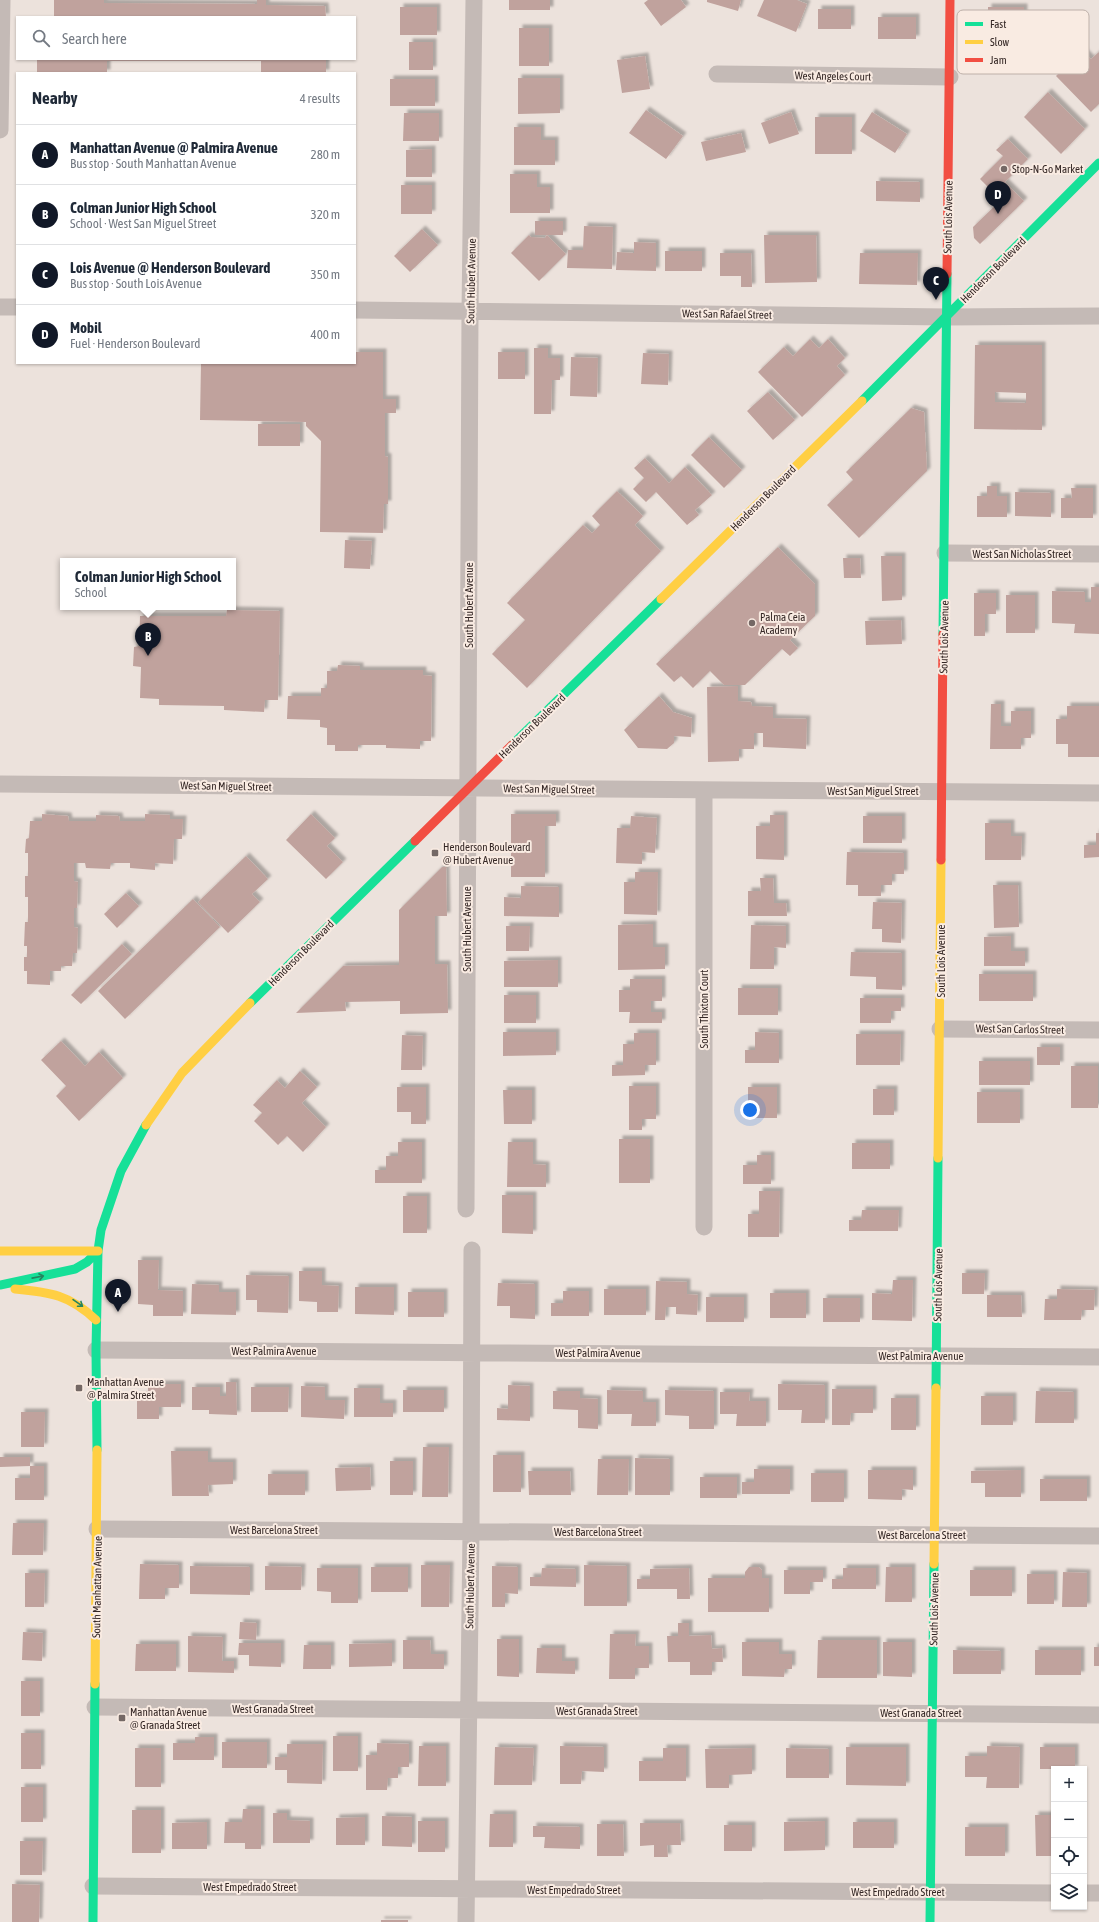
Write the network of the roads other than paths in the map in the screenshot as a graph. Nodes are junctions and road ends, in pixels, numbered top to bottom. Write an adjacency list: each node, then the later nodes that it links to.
1 (2, 0): 5 (street)
2 (474, 0): 12 (street, South Hubert Avenue)
3 (950, 0): 6 (street, South Lois Avenue)
4 (717, 74): 6 (street, West Angeles Court)
5 (0, 77): 7 (street)
6 (950, 77): 14 (street, South Lois Avenue)
7 (0, 130)
8 (1099, 163): 14 (street, Henderson Boulevard)
9 (0, 306): 10 (street)
10 (16, 307)
11 (356, 310): 12 (street, West San Rafael Street)
12 (470, 311): 14 (street, West San Rafael Street); 18 (street, South Hubert Avenue)
13 (1099, 316): 14 (street, West San Rafael Street)
14 (947, 317): 15 (street, South Lois Avenue); 18 (street, Henderson Boulevard)
15 (945, 553): 16 (street, West San Nicholas Street); 20 (street, South Lois Avenue)
16 (1099, 554)
17 (0, 784): 18 (street, West San Miguel Street)
18 (468, 788): 19 (street, West San Miguel Street); 24 (street, South Hubert Avenue); 28 (street, Henderson Boulevard)
19 (704, 790): 20 (street, West San Miguel Street); 25 (street, South Thixton Court)
20 (942, 792): 21 (street, West San Miguel Street); 22 (street, South Lois Avenue)
21 (1099, 793)
22 (940, 1029): 23 (street, West San Carlos Street); 33 (street, South Lois Avenue)
23 (1099, 1030)
24 (466, 1209)
25 (704, 1227)
26 (472, 1250): 32 (street, South Hubert Avenue)
27 (0, 1251): 28 (street)
28 (98, 1251): 29 (street, one-way to 28); 30 (street, South Manhattan Avenue)
29 (0, 1286): 30 (street, one-way to 30)
30 (96, 1320): 31 (street, South Manhattan Avenue)
31 (96, 1350): 32 (street, West Palmira Avenue); 35 (street, South Manhattan Avenue)
32 (472, 1352): 33 (street, West Palmira Avenue); 36 (street, South Hubert Avenue)
33 (937, 1356): 34 (street, West Palmira Avenue); 37 (street, South Lois Avenue)
34 (1099, 1357)
35 (97, 1529): 36 (street, West Barcelona Street); 39 (street, South Manhattan Avenue)
36 (471, 1532): 37 (street, West Barcelona Street); 40 (street, South Hubert Avenue)
37 (935, 1535): 38 (street, West Barcelona Street); 41 (street, South Lois Avenue)
38 (1099, 1536)
39 (95, 1707): 40 (street, West Granada Street); 43 (street, South Manhattan Avenue)
40 (468, 1710): 41 (street, West Granada Street); 44 (street, South Hubert Avenue)
41 (932, 1713): 42 (street, West Granada Street); 45 (street, South Lois Avenue)
42 (1099, 1715)
43 (93, 1886): 44 (street, West Empedrado Street); 49 (street, South Manhattan Avenue)
44 (466, 1889): 45 (street, West Empedrado Street); 50 (street, South Hubert Avenue)
45 (931, 1892): 46 (street, West Empedrado Street); 51 (street, South Lois Avenue)
46 (1051, 1893)
47 (1087, 1893): 48 (street)
48 (1099, 1893)
49 (93, 1922)
50 (466, 1922)
51 (930, 1922)

